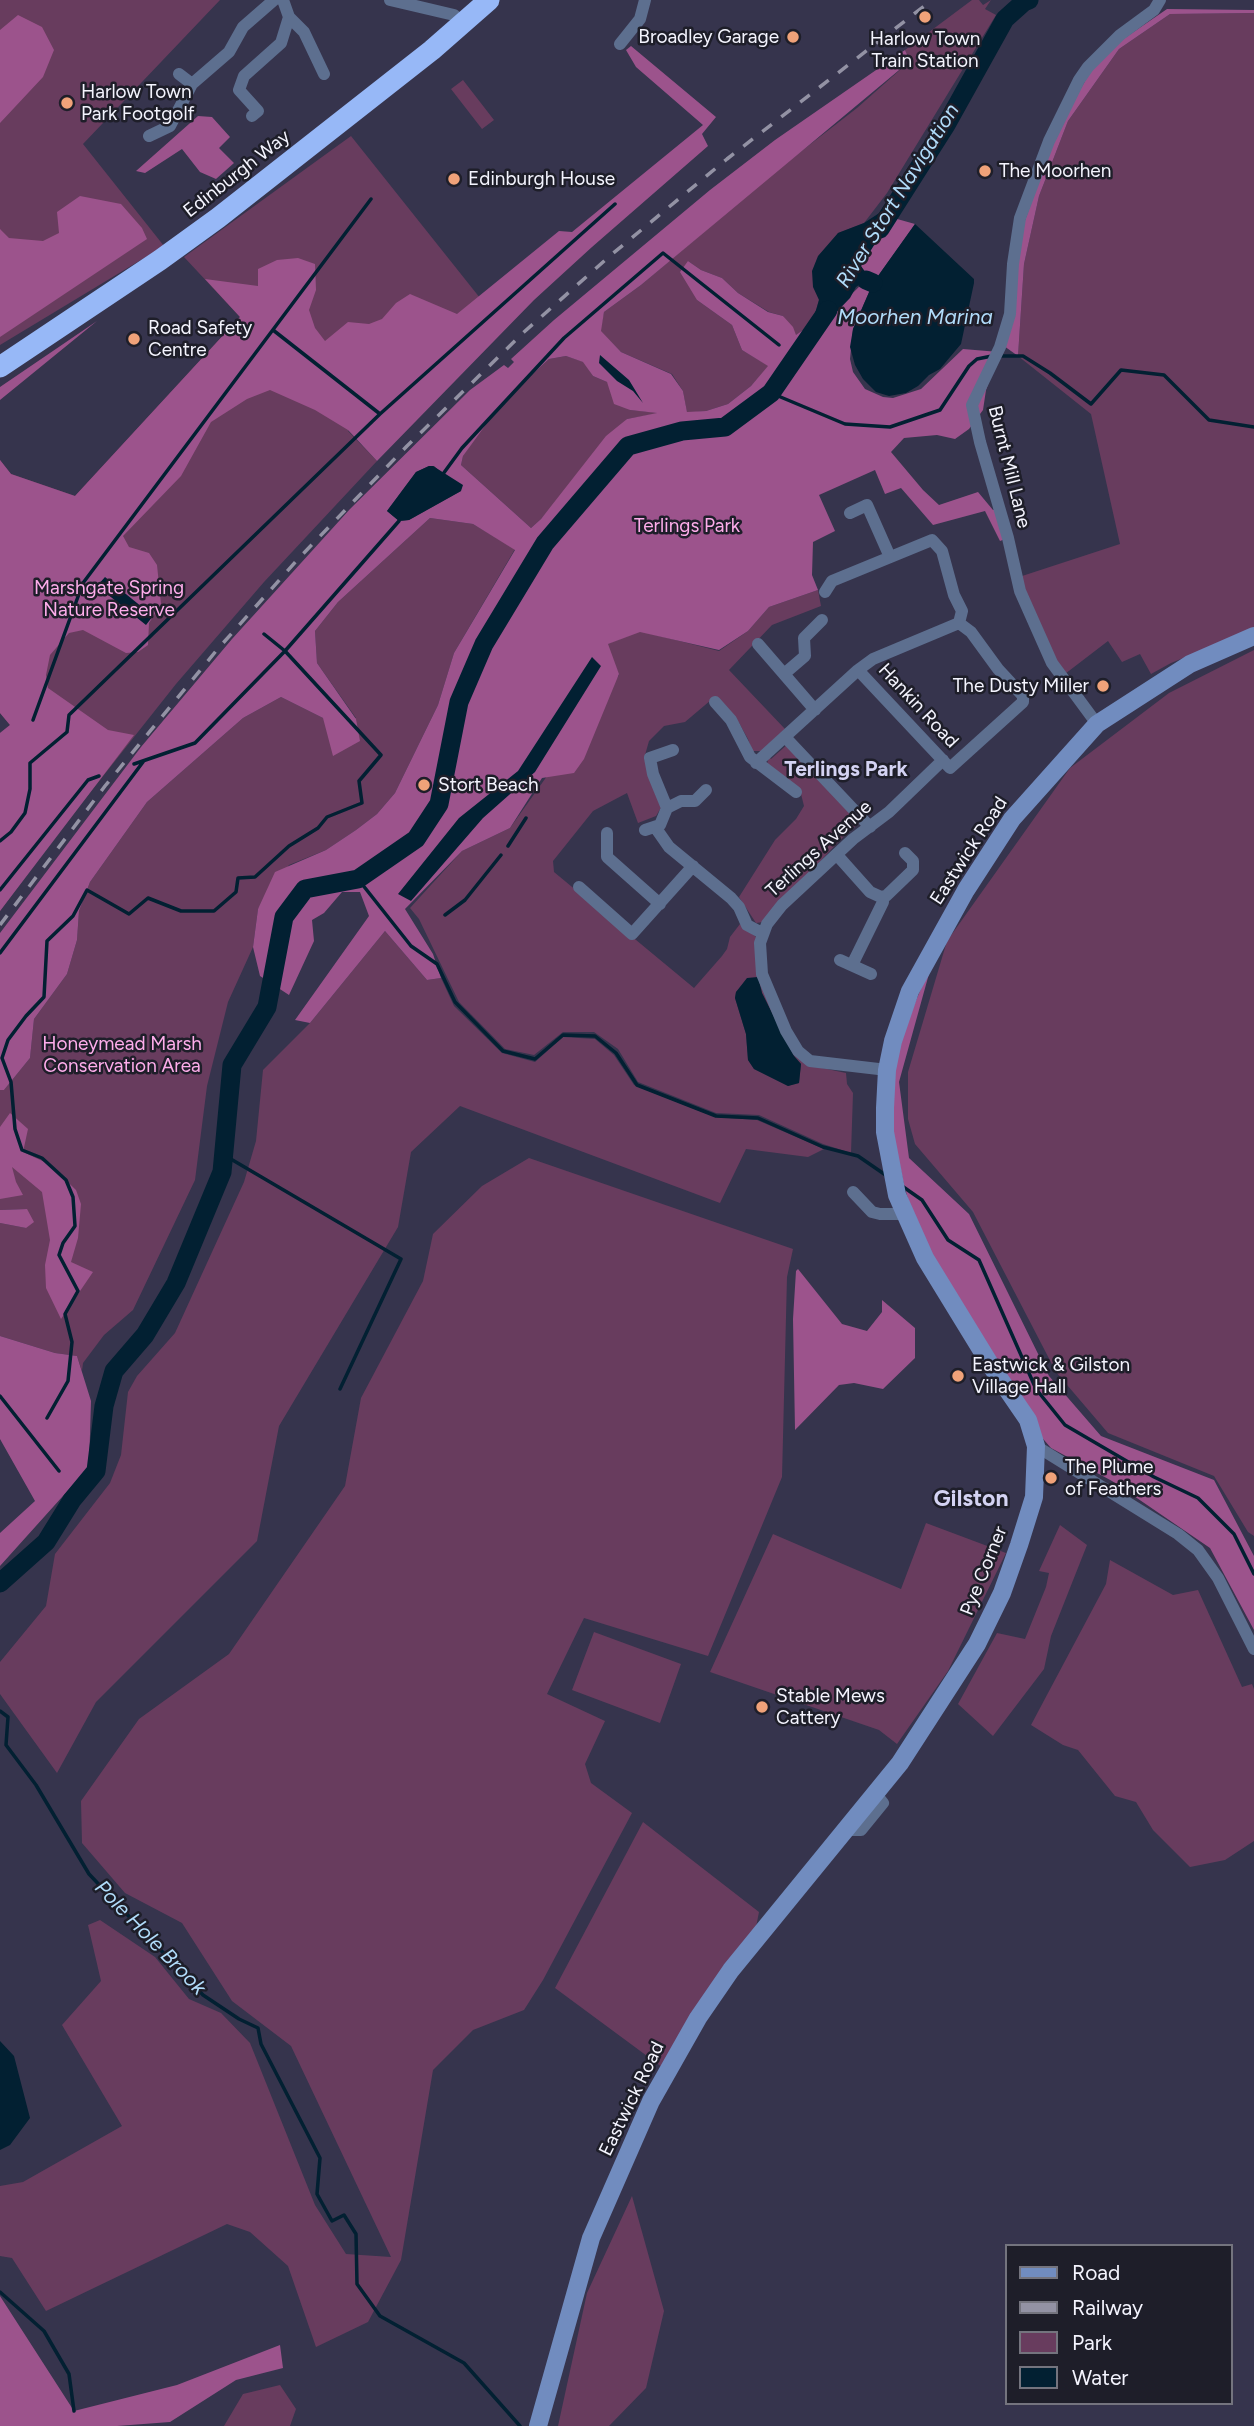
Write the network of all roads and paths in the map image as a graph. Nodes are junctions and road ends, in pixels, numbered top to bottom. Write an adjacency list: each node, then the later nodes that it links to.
1 (274, 0): 12 (street)
2 (283, 0): 7 (street)
3 (390, 0): 8 (street)
4 (489, 0): 8 (highway, Edinburgh Way)
5 (645, 0): 9 (street)
6 (1157, 5): 27 (street, Burnt Mill Lane)
7 (289, 17): 11 (street); 13 (street)
8 (463, 23): 15 (highway, Edinburgh Way)
9 (620, 44)
10 (179, 74): 12 (street)
11 (324, 74)
12 (192, 84): 14 (street)
13 (252, 116)
14 (149, 136)
15 (0, 367)
16 (850, 513): 17 (street)
17 (890, 557): 18 (street); 20 (street)
18 (825, 592)
19 (822, 620): 24 (street)
20 (959, 623): 23 (street); 31 (street, Terlings Avenue)
21 (1254, 636): 27 (street, Eastwick Road)
22 (758, 644): 24 (street)
23 (858, 670): 26 (street); 31 (street, Hankin Road)
24 (784, 674): 26 (street)
25 (715, 702): 30 (street)
26 (815, 710): 28 (street)
27 (1097, 724): 45 (street, Eastwick Road)
28 (785, 737): 30 (street); 35 (street)
29 (673, 750): 34 (street)
30 (756, 763): 33 (street)
31 (946, 764): 35 (street, Terlings Avenue)
32 (706, 790): 34 (street)
33 (796, 792)
34 (667, 808): 39 (street)
35 (870, 827): 38 (street, Terlings Avenue)
36 (607, 833): 42 (street)
37 (905, 853): 41 (street)
38 (837, 855): 41 (street); 43 (street, Terlings Avenue)
39 (693, 866): 42 (street); 43 (street)
40 (579, 887): 42 (street)
41 (881, 897): 44 (street)
42 (660, 904)
43 (762, 933): 45 (street)
44 (871, 974)
45 (887, 1070): 47 (street, Eastwick Road)
46 (853, 1192): 48 (street)
47 (897, 1195): 48 (street, Pye Corner)
48 (903, 1214): 49 (street, Pye Corner)
49 (1036, 1446): 50 (street); 51 (street, Pye Corner)
50 (1254, 1649)
51 (845, 1831): 52 (street, Eastwick Road)
52 (538, 2426)

